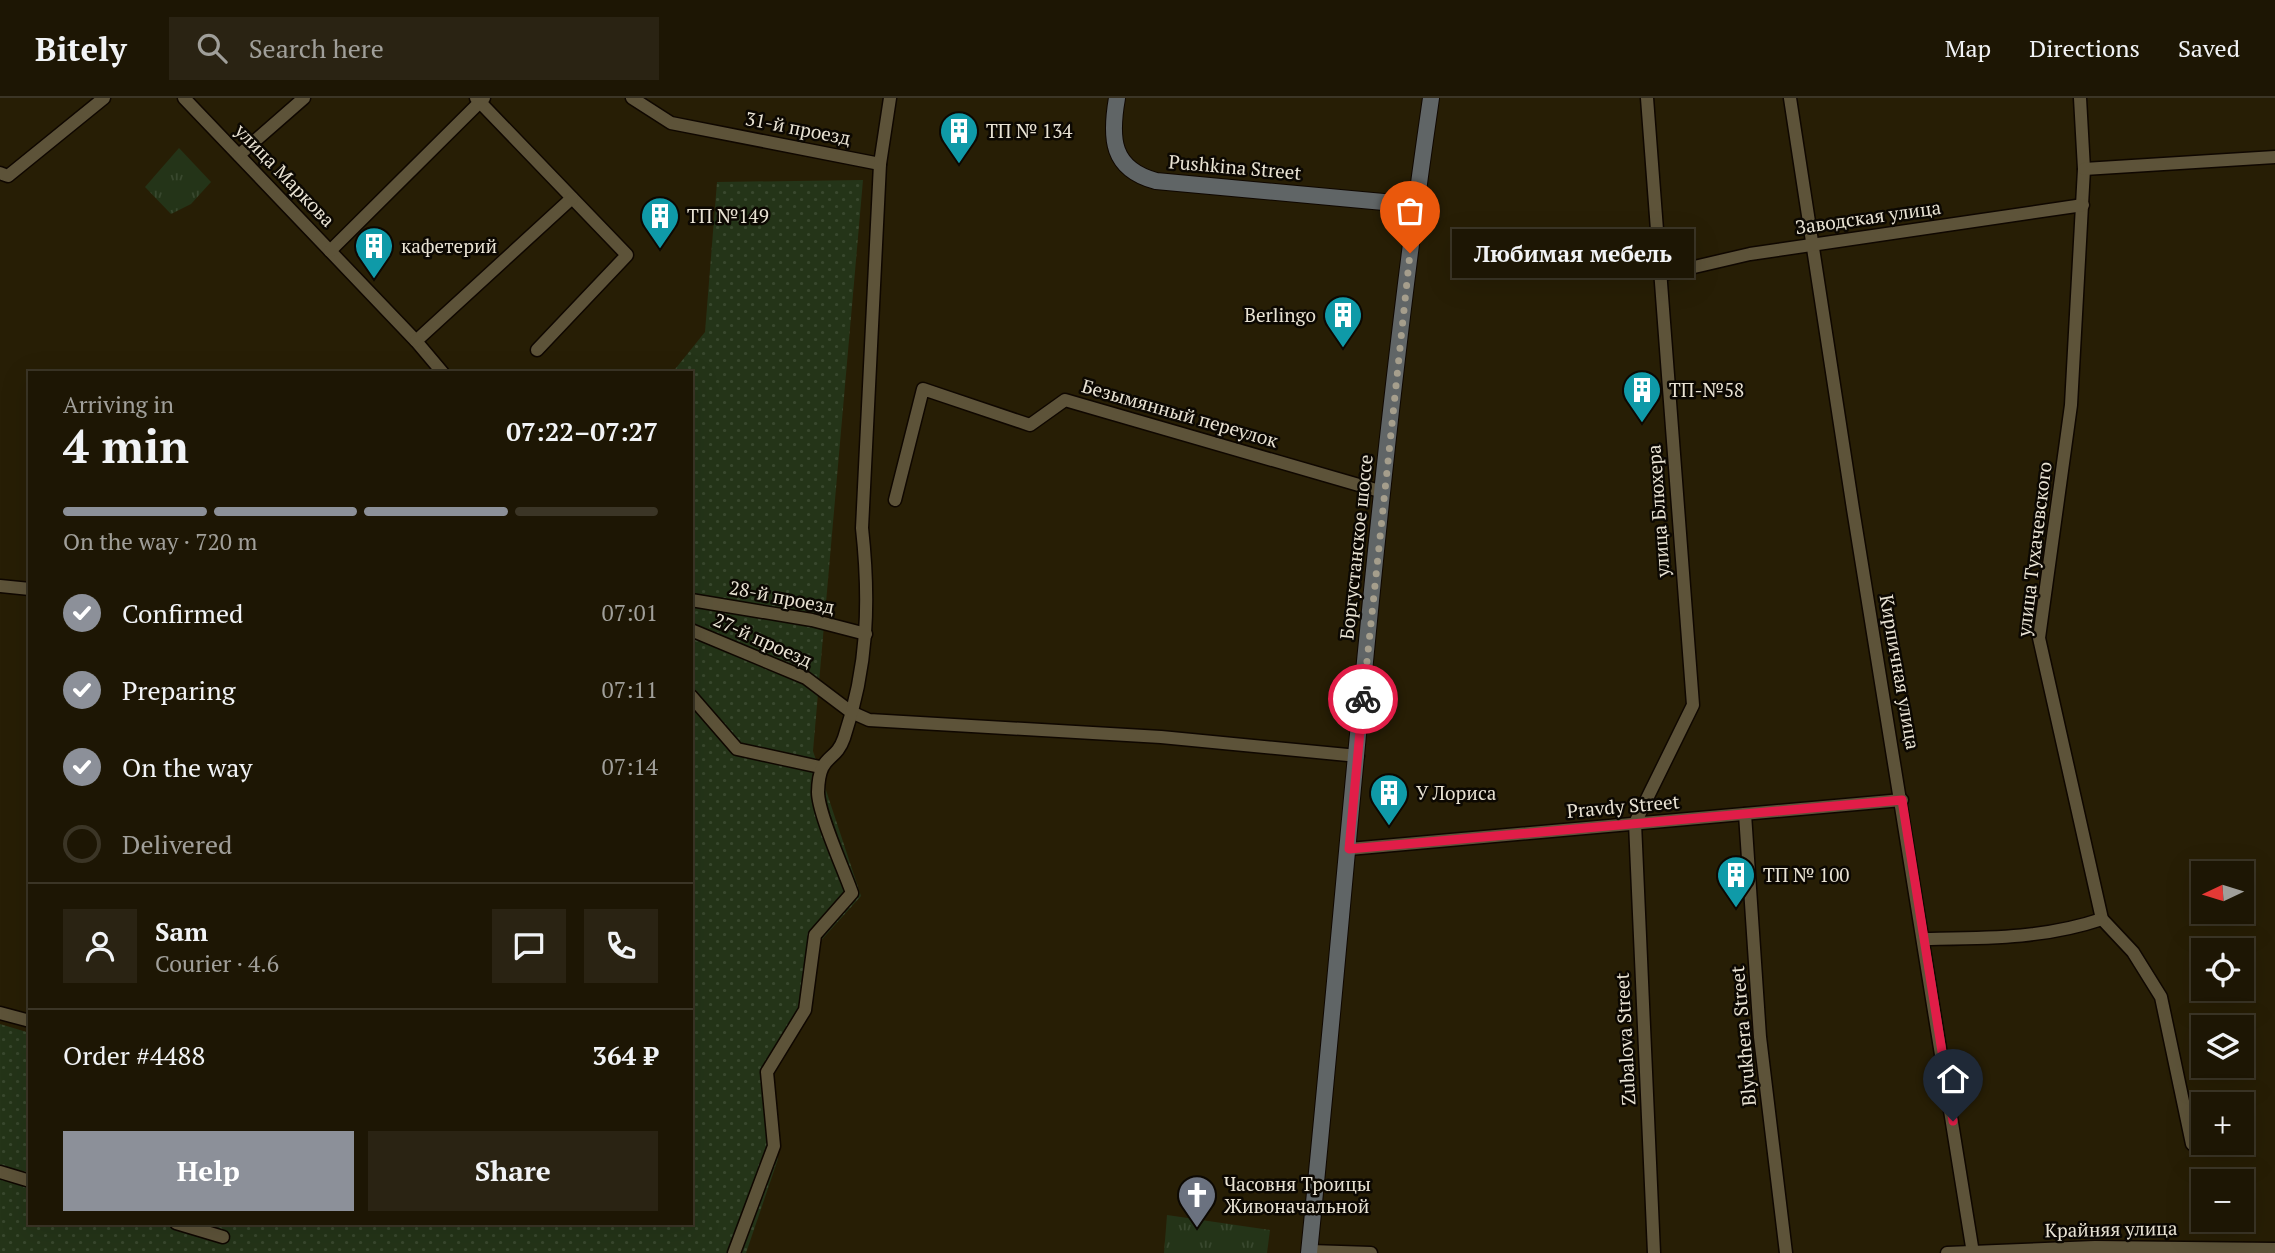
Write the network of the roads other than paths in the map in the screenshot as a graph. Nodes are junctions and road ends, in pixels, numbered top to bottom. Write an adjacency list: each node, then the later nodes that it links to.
1 (104, 98): 16 (street)
2 (184, 98): 12 (street, улица Маркова)
3 (304, 98): 12 (street)
4 (632, 98): 14 (street, 31-й проезд)
5 (890, 98): 14 (street)
6 (1116, 98): 18 (street, Pushkina Street)
7 (1431, 98): 18 (street, Боргустанское шоссе)
8 (1647, 98): 22 (street, улица Блюхера)
9 (1790, 98): 20 (street, Кирпичная улица)
10 (2080, 98): 15 (street, улица Тухачевского)
11 (480, 99): 17 (street); 21 (street)
12 (239, 155): 21 (street, улица Маркова)
13 (2275, 157): 15 (street)
14 (880, 163): 32 (street)
15 (2084, 169): 19 (street, улица Тухачевского)
16 (4, 175)
17 (572, 198): 23 (street); 24 (street)
18 (1416, 205): 26 (street, Боргустанское шоссе)
19 (2083, 205): 20 (street, Заводская улица); 41 (street, улица Тухачевского)
20 (1813, 244): 22 (street, Заводская улица); 37 (street, Кирпичная улица)
21 (330, 251): 23 (street, улица Маркова)
22 (1660, 275): 39 (street, улица Блюхера)
23 (416, 341): 25 (street, улица Маркова)
24 (537, 351)
25 (441, 371)
26 (1383, 492): 27 (street, Безымянный переулок); 35 (street, Боргустанское шоссе)
27 (895, 500)
28 (0, 586): 29 (street)
29 (28, 589)
30 (693, 600): 32 (street, 28-й проезд)
31 (693, 631): 34 (street, 27-й проезд)
32 (866, 634): 34 (street)
33 (693, 698): 36 (street)
34 (851, 712): 35 (street); 36 (street)
35 (1357, 756): 40 (street, Боргустанское шоссе)
36 (820, 767): 54 (street)
37 (1902, 800): 38 (street, Pravdy Street); 42 (street, Кирпичная улица)
38 (1745, 814): 39 (street, Pravdy Street); 57 (street, Blyukhera Street)
39 (1635, 823): 40 (street, Pravdy Street); 56 (street, Zubalova Street)
40 (1349, 849): 52 (street, Боргустанское шоссе)
41 (2102, 919): 42 (street); 45 (street)
42 (1924, 939): 53 (street, Кирпичная улица)
43 (0, 1013): 44 (street)
44 (28, 1020)
45 (2191, 1139)
46 (0, 1172): 47 (street)
47 (28, 1180)
48 (183, 1225): 49 (street)
49 (223, 1237)
50 (2275, 1249): 51 (street, Крайняя улица)
51 (2225, 1250): 53 (street, Крайняя улица)
52 (1309, 1252): 55 (street)
53 (1973, 1252): 58 (street, Крайняя улица)
54 (734, 1253)
55 (1371, 1253)
56 (1654, 1253)
57 (1786, 1253)
58 (1947, 1253)

